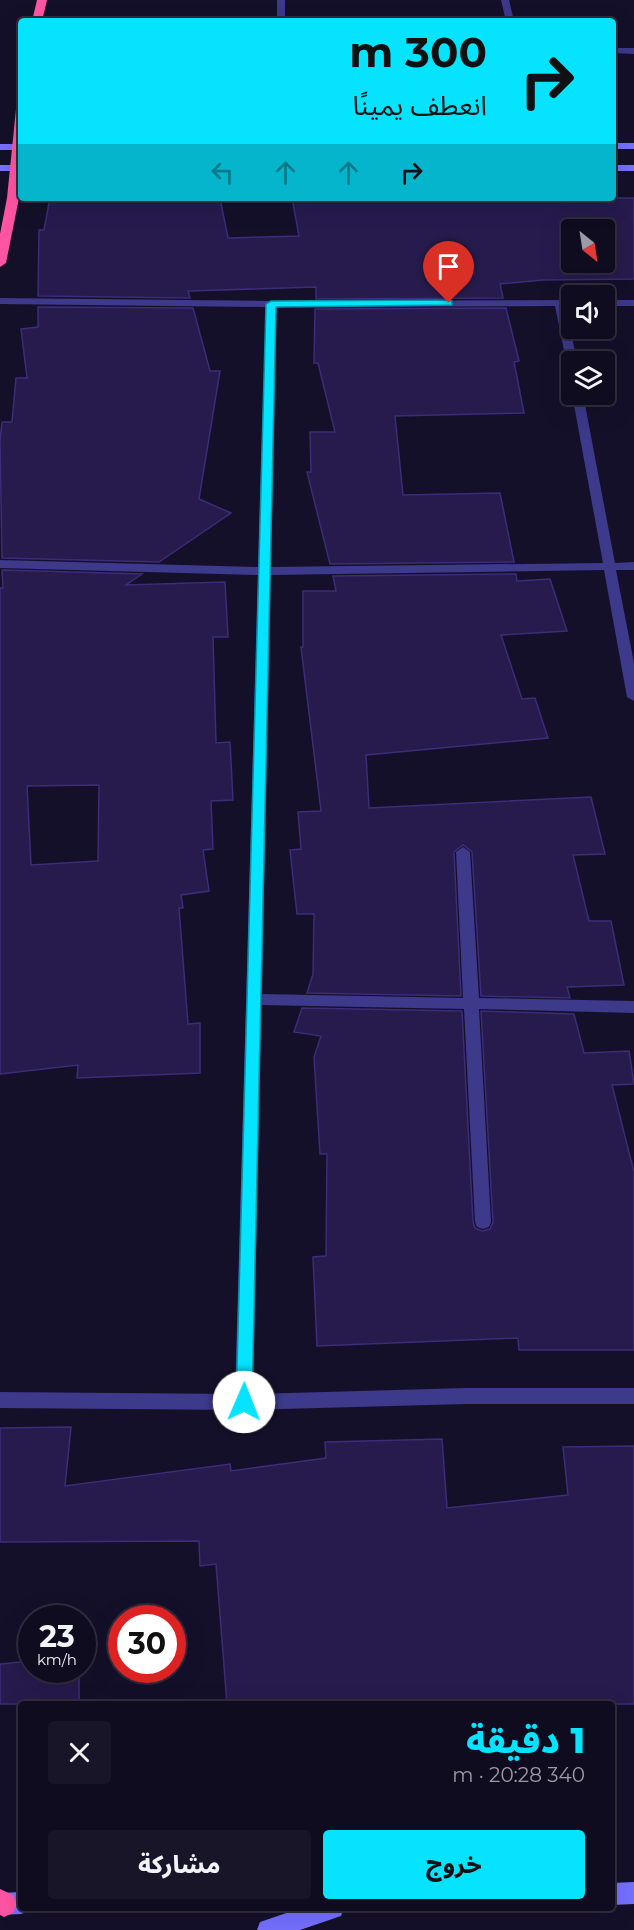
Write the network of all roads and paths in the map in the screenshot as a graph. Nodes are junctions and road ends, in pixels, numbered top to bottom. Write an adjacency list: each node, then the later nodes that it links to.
1 (42, 0): 4 (highway)
2 (281, 0): 5 (street)
3 (505, 0): 6 (street)
4 (38, 18)
5 (280, 18)
6 (509, 18)
7 (616, 51): 8 (street)
8 (634, 51)
9 (616, 146): 10 (street)
10 (634, 146)
11 (0, 147): 12 (street)
12 (18, 147): 14 (highway)
13 (0, 168): 14 (street)
14 (18, 168): 17 (highway)
15 (616, 168): 16 (street)
16 (634, 168)
17 (0, 263)
18 (0, 301): 22 (street)
19 (561, 303): 22 (street)
20 (615, 303): 21 (street)
21 (634, 303)
22 (271, 304): 27 (street)
23 (579, 405): 25 (street)
24 (0, 564): 27 (street)
25 (610, 566): 26 (street); 27 (street); 28 (street)
26 (634, 566)
27 (264, 571): 31 (street)
28 (630, 657): 29 (street)
29 (634, 697)
30 (463, 852): 32 (street)
31 (253, 999): 32 (street); 37 (street)
32 (471, 1004): 33 (street); 34 (street)
33 (634, 1007)
34 (483, 1222)
35 (634, 1396): 37 (street)
36 (0, 1400): 37 (street)
37 (244, 1402)
38 (634, 1893): 39 (street)
39 (615, 1894)
40 (324, 1911): 41 (street)
41 (268, 1930)

